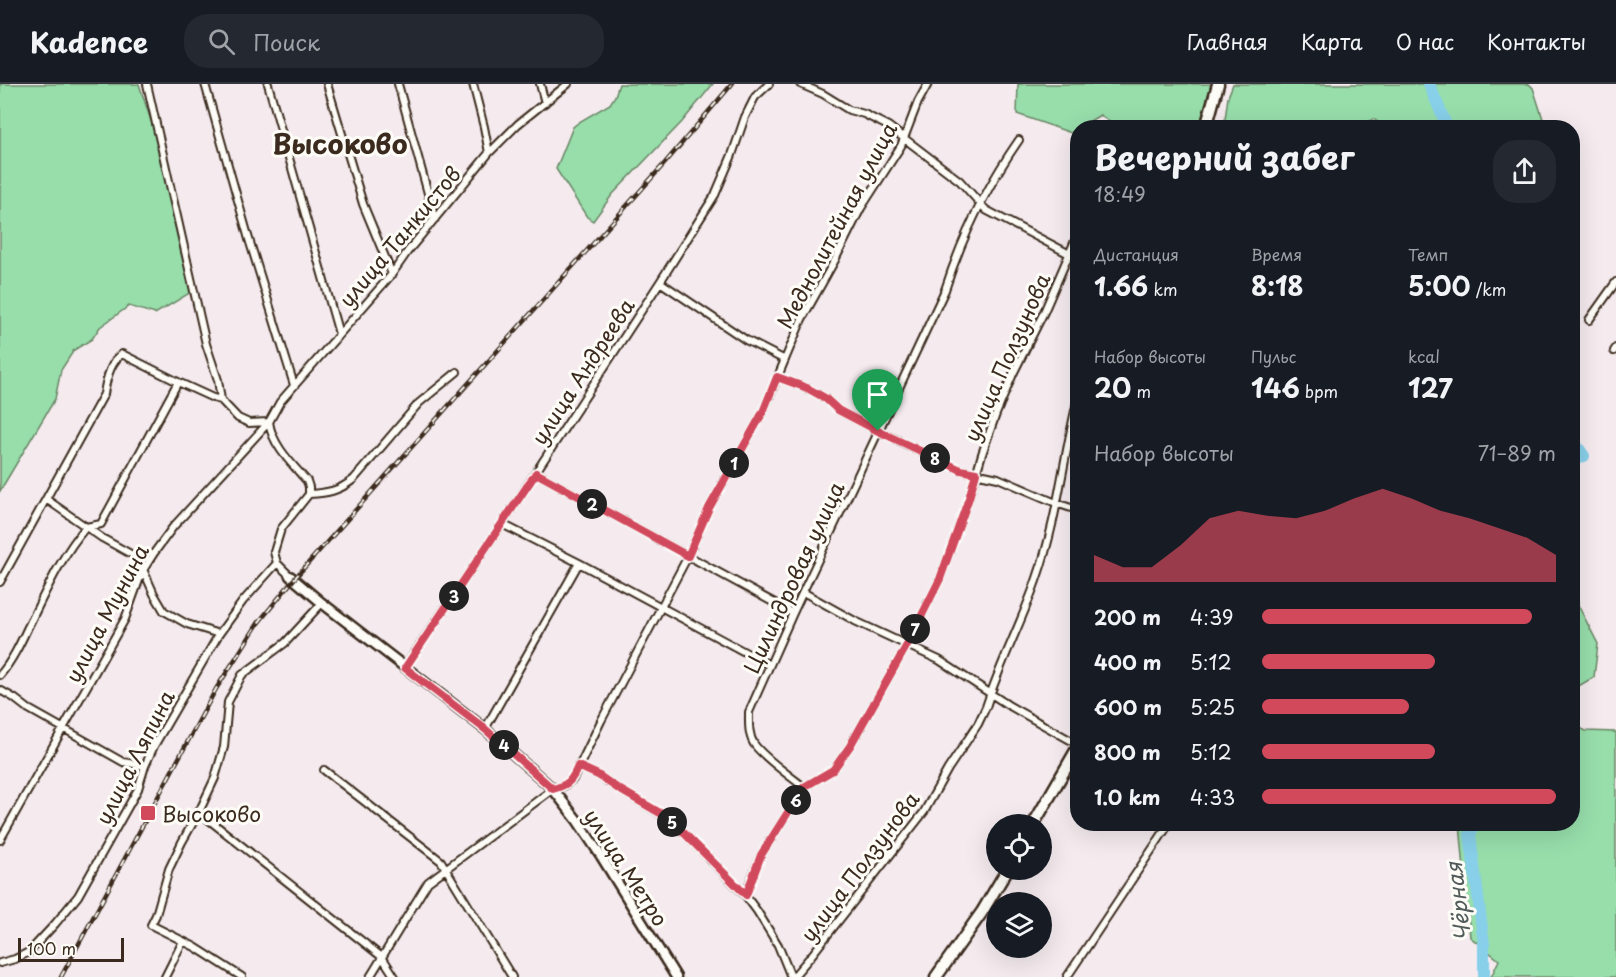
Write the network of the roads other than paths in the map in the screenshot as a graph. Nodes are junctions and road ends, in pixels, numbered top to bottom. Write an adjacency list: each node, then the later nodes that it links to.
1 (147, 84): 31 (street)
2 (205, 84): 30 (street)
3 (268, 84): 25 (street)
4 (327, 84): 21 (street)
5 (398, 84): 19 (street)
6 (473, 84): 17 (street)
7 (540, 84): 13 (street)
8 (568, 84): 13 (street, улица Танкистов)
9 (769, 84): 22 (street, улица Андреева)
10 (800, 84): 15 (street)
11 (928, 84): 15 (street, Меднолитейная улица)
12 (1218, 84): 14 (main road)
13 (545, 103): 17 (street, улица Танкистов)
14 (1208, 120)
15 (904, 139): 18 (street); 26 (street, Меднолитейная улица)
16 (1019, 140): 18 (street, Цилиндровая улица)
17 (489, 153): 19 (street, улица Танкистов)
18 (981, 205): 20 (street); 33 (street, Цилиндровая улица)
19 (435, 219): 21 (street, улица Танкистов)
20 (1069, 253): 36 (street, улица Ползунова)
21 (392, 274): 25 (street, улица Танкистов)
22 (660, 282): 26 (street); 35 (street, улица Андреева)
23 (1616, 282): 24 (street)
24 (1589, 320)
25 (339, 334): 30 (street, улица Танкистов)
26 (785, 360): 28 (street, Меднолитейная улица)
27 (457, 372): 37 (street)
28 (777, 377): 33 (street); 43 (street, Меднолитейная улица)
29 (178, 382): 31 (street); 38 (street); 42 (street)
30 (294, 385): 32 (street, улица Танкистов)
31 (221, 400): 32 (street)
32 (269, 422): 37 (street); 46 (street, улица Мунина)
33 (878, 431): 36 (street); 49 (street, Цилиндровая улица)
34 (1070, 433): 39 (street, улица Ползунова)
35 (536, 473): 41 (street, улица Андреева); 43 (street)
36 (976, 473): 39 (street); 54 (street, улица Ползунова)
37 (309, 494): 44 (street)
38 (46, 499): 42 (street); 48 (street)
39 (1056, 503): 40 (street); 59 (street, улица Ползунова)
40 (1070, 508)
41 (502, 525): 45 (street); 56 (street, улица Андреева)
42 (86, 527): 46 (street); 57 (street)
43 (688, 556): 51 (street, Меднолитейная улица); 52 (street)
44 (277, 563): 47 (street); 53 (street, улица Ляпина)
45 (579, 563): 51 (street); 61 (street)
46 (144, 570): 53 (street); 60 (street, улица Мунина)
47 (290, 576): 50 (street, улица Метро)
48 (0, 582)
49 (803, 592): 52 (street, Цилиндровая улица); 54 (street)
50 (322, 603): 56 (street, улица Метро); 69 (street)
51 (662, 607): 55 (street); 65 (street, Меднолитейная улица)
52 (793, 613): 55 (street, Цилиндровая улица)
53 (219, 634): 64 (street, улица Ляпина)
54 (907, 645): 59 (street); 67 (street, улица Ползунова)
55 (769, 665): 67 (street, Цилиндровая улица)
56 (405, 668): 61 (street, улица Метро)
57 (0, 675)
58 (0, 690): 60 (street)
59 (991, 693): 62 (street); 85 (street, улица Ползунова)
60 (63, 728): 64 (street); 72 (street, улица Мунина)
61 (485, 729): 68 (street, улица Метро)
62 (1070, 740)
63 (1070, 761): 70 (main road)
64 (145, 766): 78 (street, улица Ляпина)
65 (578, 766): 68 (street, Меднолитейная улица); 75 (street, улица Метро)
66 (324, 770): 73 (street)
67 (804, 787): 75 (street, улица Ползунова)
68 (553, 789): 73 (street, Меднолитейная улица); 84 (street, улица Метро)
69 (199, 812): 76 (street); 77 (street)
70 (1039, 814)
71 (1164, 831): 87 (street)
72 (0, 840)
73 (445, 870): 77 (street, Меднолитейная улица); 83 (street)
74 (1001, 880): 86 (main road)
75 (746, 895): 85 (street, улица Метро)
76 (183, 941): 79 (street); 80 (street)
77 (382, 957): 81 (street, Меднолитейная улица); 82 (street)
78 (0, 963)
79 (165, 977)
80 (242, 977)
81 (370, 977)
82 (394, 977)
83 (512, 977)
84 (676, 977)
85 (792, 977)
86 (936, 977)
87 (1067, 977)

